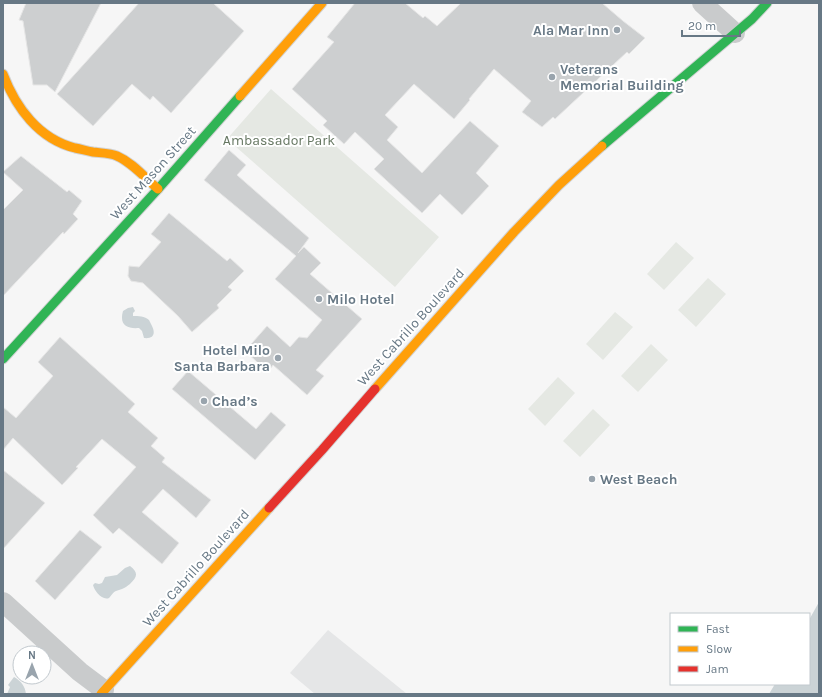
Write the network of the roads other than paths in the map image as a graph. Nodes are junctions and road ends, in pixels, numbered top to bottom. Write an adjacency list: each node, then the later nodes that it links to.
1 (702, 3): 4 (street)
2 (767, 3): 4 (main road, West Cabrillo Boulevard)
3 (318, 4): 6 (main road, West Mason Street)
4 (735, 33): 9 (main road, West Cabrillo Boulevard)
5 (3, 74): 6 (main road)
6 (158, 190): 7 (main road, West Mason Street)
7 (3, 359)
8 (3, 602): 9 (street)
9 (103, 692)

